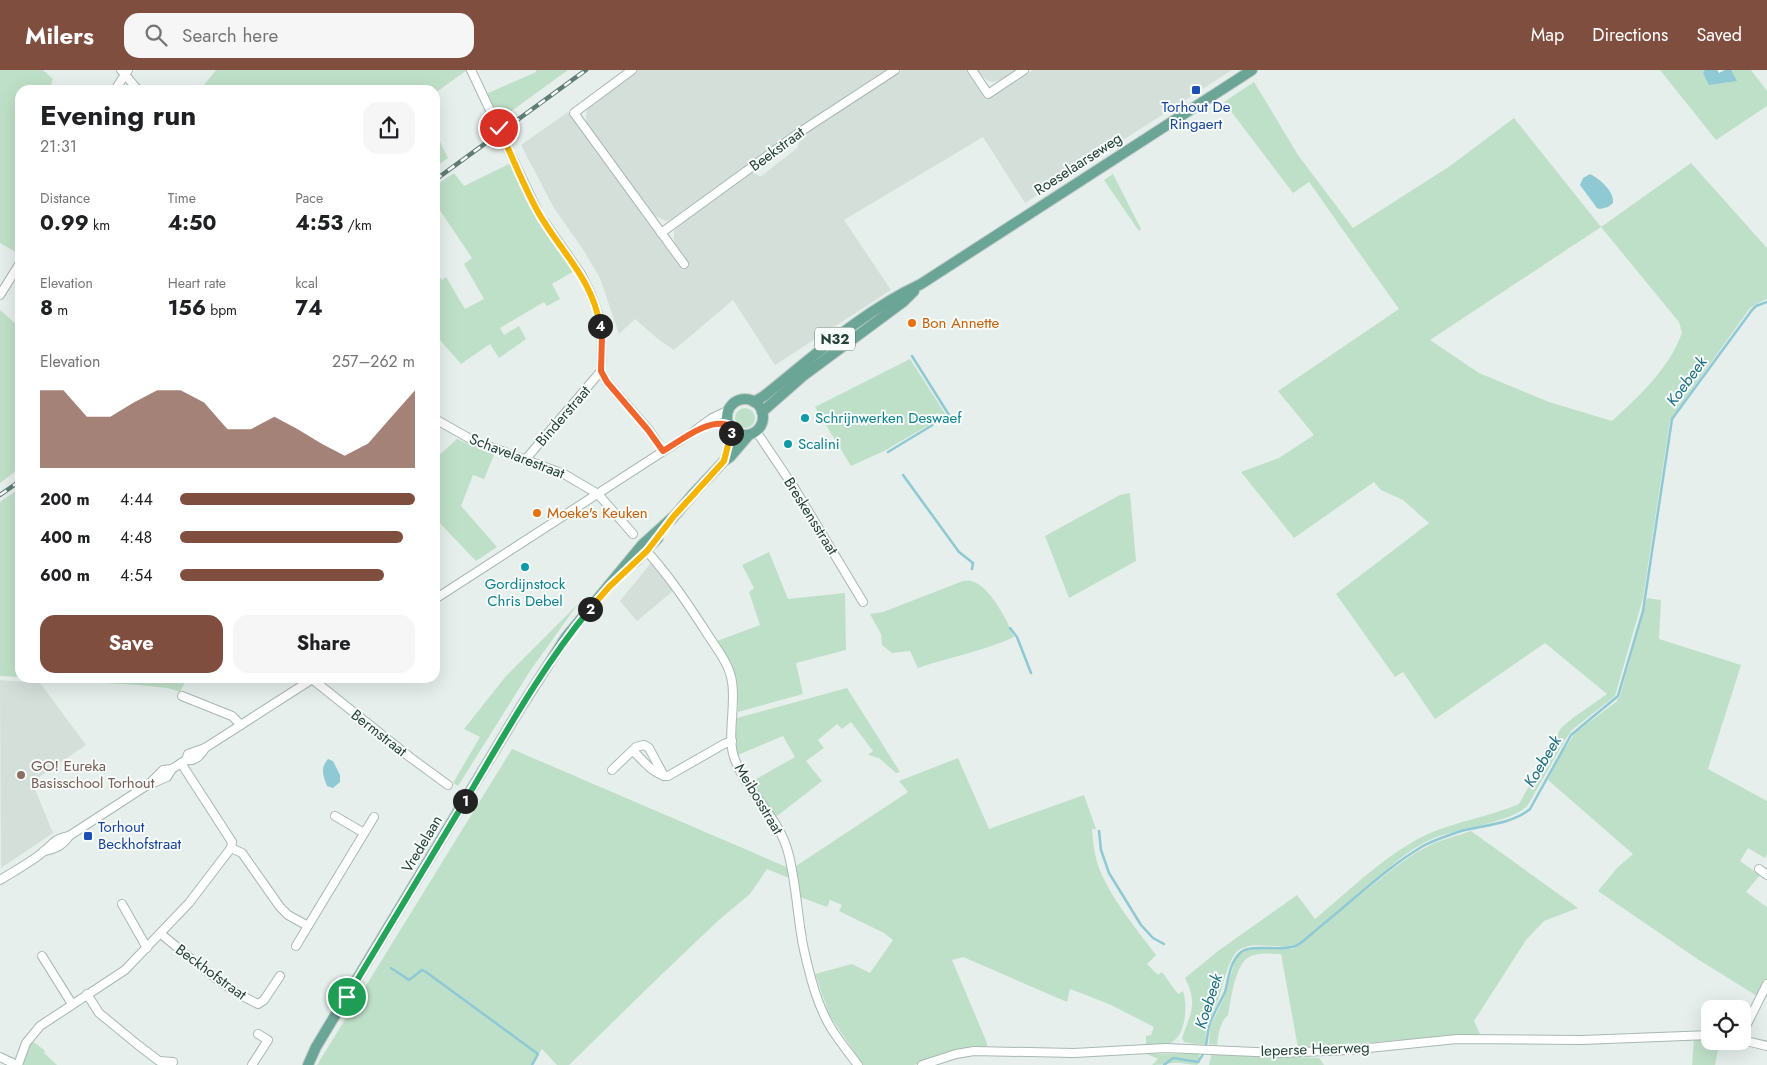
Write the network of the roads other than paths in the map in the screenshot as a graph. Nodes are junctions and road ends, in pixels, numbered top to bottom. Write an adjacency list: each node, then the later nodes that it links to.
1 (471, 70): 15 (street)
2 (632, 70): 10 (street)
3 (895, 70): 10 (street, Beekstraat)
4 (972, 70): 5 (street)
5 (1024, 70)
6 (1249, 71): 13 (main road, Roeselaarseweg / N32)
7 (125, 72): 8 (street); 9 (street)
8 (118, 85)
9 (134, 85)
10 (661, 233): 11 (street)
11 (684, 264)
12 (15, 270): 14 (street)
13 (921, 284): 16 (main road, Roeselaarseweg / N32); 18 (main road, Roeselaarseweg / N32)
14 (0, 295)
15 (601, 371): 23 (street); 24 (street, Binderstraat)
16 (754, 402): 17 (main road, N32); 18 (main road)
17 (727, 411): 20 (main road); 21 (street, N32)
18 (762, 412): 22 (main road)
19 (440, 422): 24 (street, Schavelarestraat)
20 (730, 428): 21 (street, N32); 22 (main road, N32); 25 (main road, Vredelaan)
21 (693, 432): 23 (street, N32)
22 (752, 434): 25 (main road, Vredelaan); 30 (street, Breskensstraat)
23 (663, 451): 26 (street, N32)
24 (525, 460): 26 (street, Schavelarestraat)
25 (724, 461): 28 (main road, Vredelaan)
26 (598, 494): 27 (street); 29 (street, N32)
27 (633, 534)
28 (644, 548): 35 (street, Meibosstraat); 63 (main road, Vredelaan)
29 (440, 596)
30 (863, 602)
31 (305, 683): 34 (street)
32 (319, 683): 40 (street, Bermstraat)
33 (182, 696): 34 (street)
34 (241, 725): 37 (street)
35 (732, 741): 39 (street); 70 (street, Meibosstraat)
36 (633, 751): 38 (street); 39 (street); 39 (street)
37 (183, 762): 44 (street); 47 (street)
38 (612, 770)
39 (664, 776)
40 (448, 785)
41 (335, 816): 43 (street)
42 (374, 817): 43 (street)
43 (364, 833): 49 (street)
44 (231, 848): 49 (street); 50 (street, Beckhofstraat)
45 (1759, 869): 46 (street)
46 (1767, 875)
47 (0, 880)
48 (122, 904): 52 (street)
49 (308, 926): 51 (street)
50 (161, 934): 52 (street, Beckhofstraat); 54 (street, Beckhofstraat)
51 (296, 946)
52 (147, 948): 56 (street, Beckhofstraat)
53 (42, 956): 57 (street)
54 (280, 976)
55 (1767, 984): 58 (street)
56 (87, 994): 57 (street, Beckhofstraat); 65 (street)
57 (72, 1004): 66 (street, Beckhofstraat)
58 (1751, 1016)
59 (258, 1034): 67 (street)
60 (1701, 1035): 71 (street, Ieperse Heerweg)
61 (1751, 1042): 62 (street)
62 (1767, 1046)
63 (316, 1047): 68 (main road, Vredelaan); 69 (main road, Vredelaan)
64 (0, 1057): 66 (street, Beckhofstraat)
65 (173, 1062)
66 (18, 1065)
67 (252, 1065)
68 (302, 1065)
69 (308, 1065)
70 (858, 1065)
71 (922, 1065)

